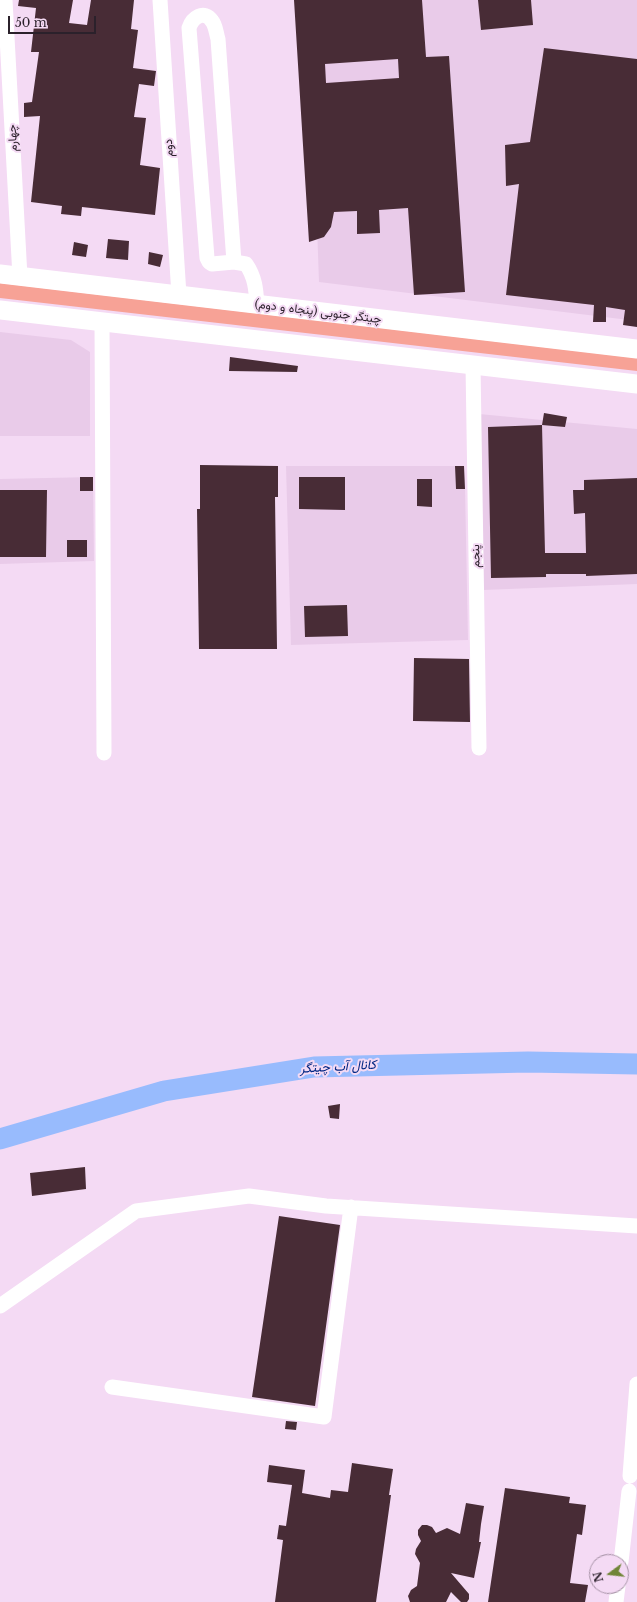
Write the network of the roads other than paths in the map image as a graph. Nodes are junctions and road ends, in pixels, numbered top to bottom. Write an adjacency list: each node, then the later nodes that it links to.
1 (5, 0): 5 (lane, چهارم)
2 (160, 0): 6 (lane, دوم)
3 (234, 262): 3 (lane); 7 (lane)
4 (0, 274): 5 (main road, چیتگر جنوبی (پنجاه و دوم))
5 (20, 277): 6 (main road, چیتگر جنوبی (پنجاه و دوم))
6 (179, 296): 7 (main road, چیتگر جنوبی (پنجاه و دوم))
7 (257, 305): 10 (main road, چیتگر جنوبی (پنجاه و دوم))
8 (0, 310): 9 (main road)
9 (102, 322): 11 (main road); 14 (lane)
10 (637, 349)
11 (473, 365): 12 (main road); 13 (lane, پنجم)
12 (637, 384)
13 (479, 748)
14 (104, 753)
15 (351, 1207): 16 (lane); 17 (lane); 19 (lane)
16 (637, 1226)
17 (0, 1306)
18 (637, 1384): 20 (lane)
19 (112, 1387)
20 (622, 1554)

